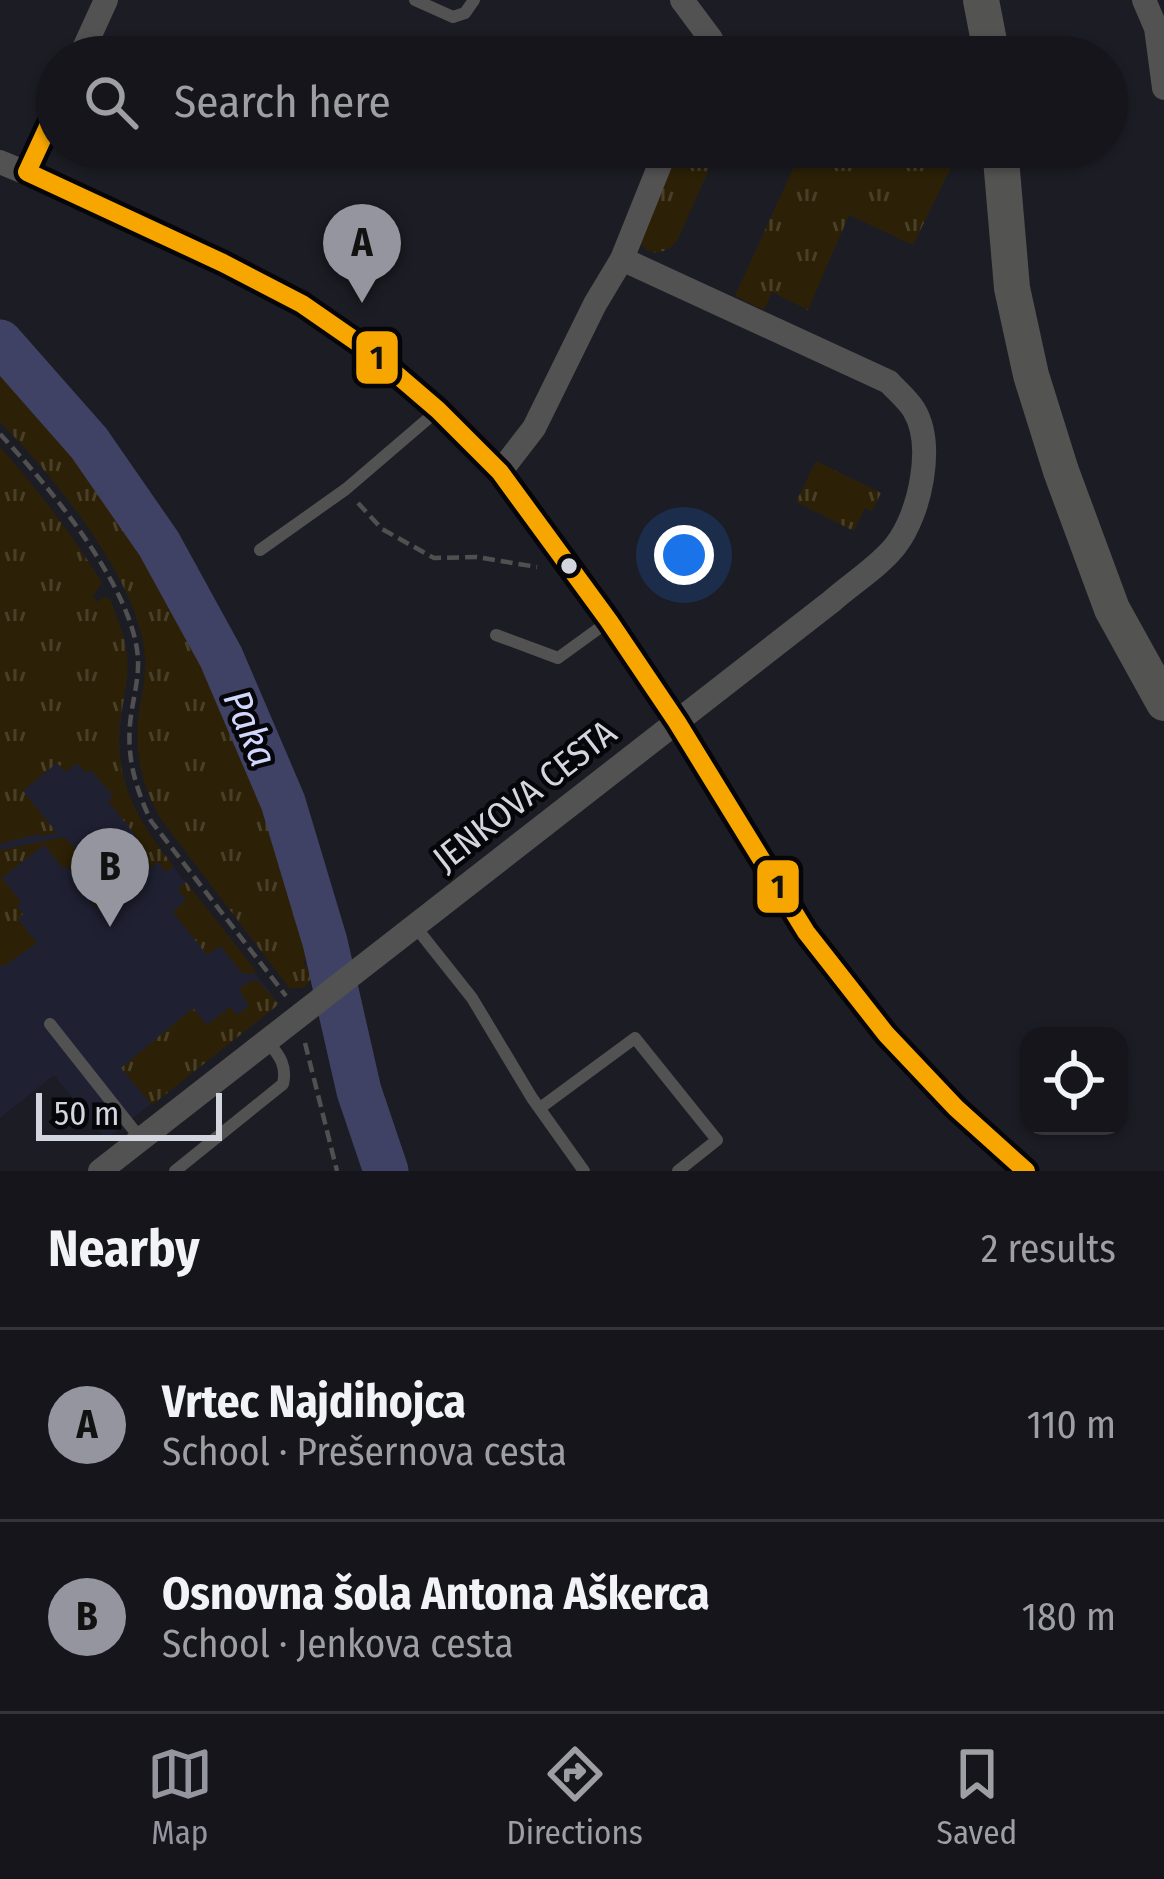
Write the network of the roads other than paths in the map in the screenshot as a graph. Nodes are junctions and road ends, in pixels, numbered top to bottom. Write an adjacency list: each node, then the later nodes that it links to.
1 (106, 0): 8 (street)
2 (415, 0): 3 (lane)
3 (474, 0)
4 (682, 0): 9 (street)
5 (981, 0): 10 (main road)
6 (1006, 0): 11 (main road)
7 (1144, 0): 12 (street)
8 (90, 36)
9 (709, 36)
10 (988, 36)
11 (1010, 36)
12 (1164, 88)
13 (36, 152): 18 (street)
14 (0, 162): 18 (street)
15 (659, 168): 19 (street)
16 (1002, 168): 26 (main road)
17 (1023, 168): 25 (main road)
18 (27, 172): 20 (street)
19 (622, 259): 21 (street); 27 (street, JENKOVA CESTA)
20 (438, 410): 21 (street); 22 (lane)
21 (500, 472): 23 (street)
22 (260, 550)
23 (609, 621): 24 (lane); 27 (street)
24 (496, 635)
25 (1164, 653)
26 (1164, 703)
27 (677, 722): 28 (street, JENKOVA CESTA); 37 (street)
28 (414, 924): 30 (street, JENKOVA CESTA); 31 (lane)
29 (50, 1024): 32 (lane)
30 (268, 1042): 32 (street); 34 (lane)
31 (540, 1108): 35 (lane); 36 (lane)
32 (141, 1139): 33 (street)
33 (100, 1171)
34 (175, 1171)
35 (584, 1171)
36 (677, 1171)
37 (1026, 1171)

